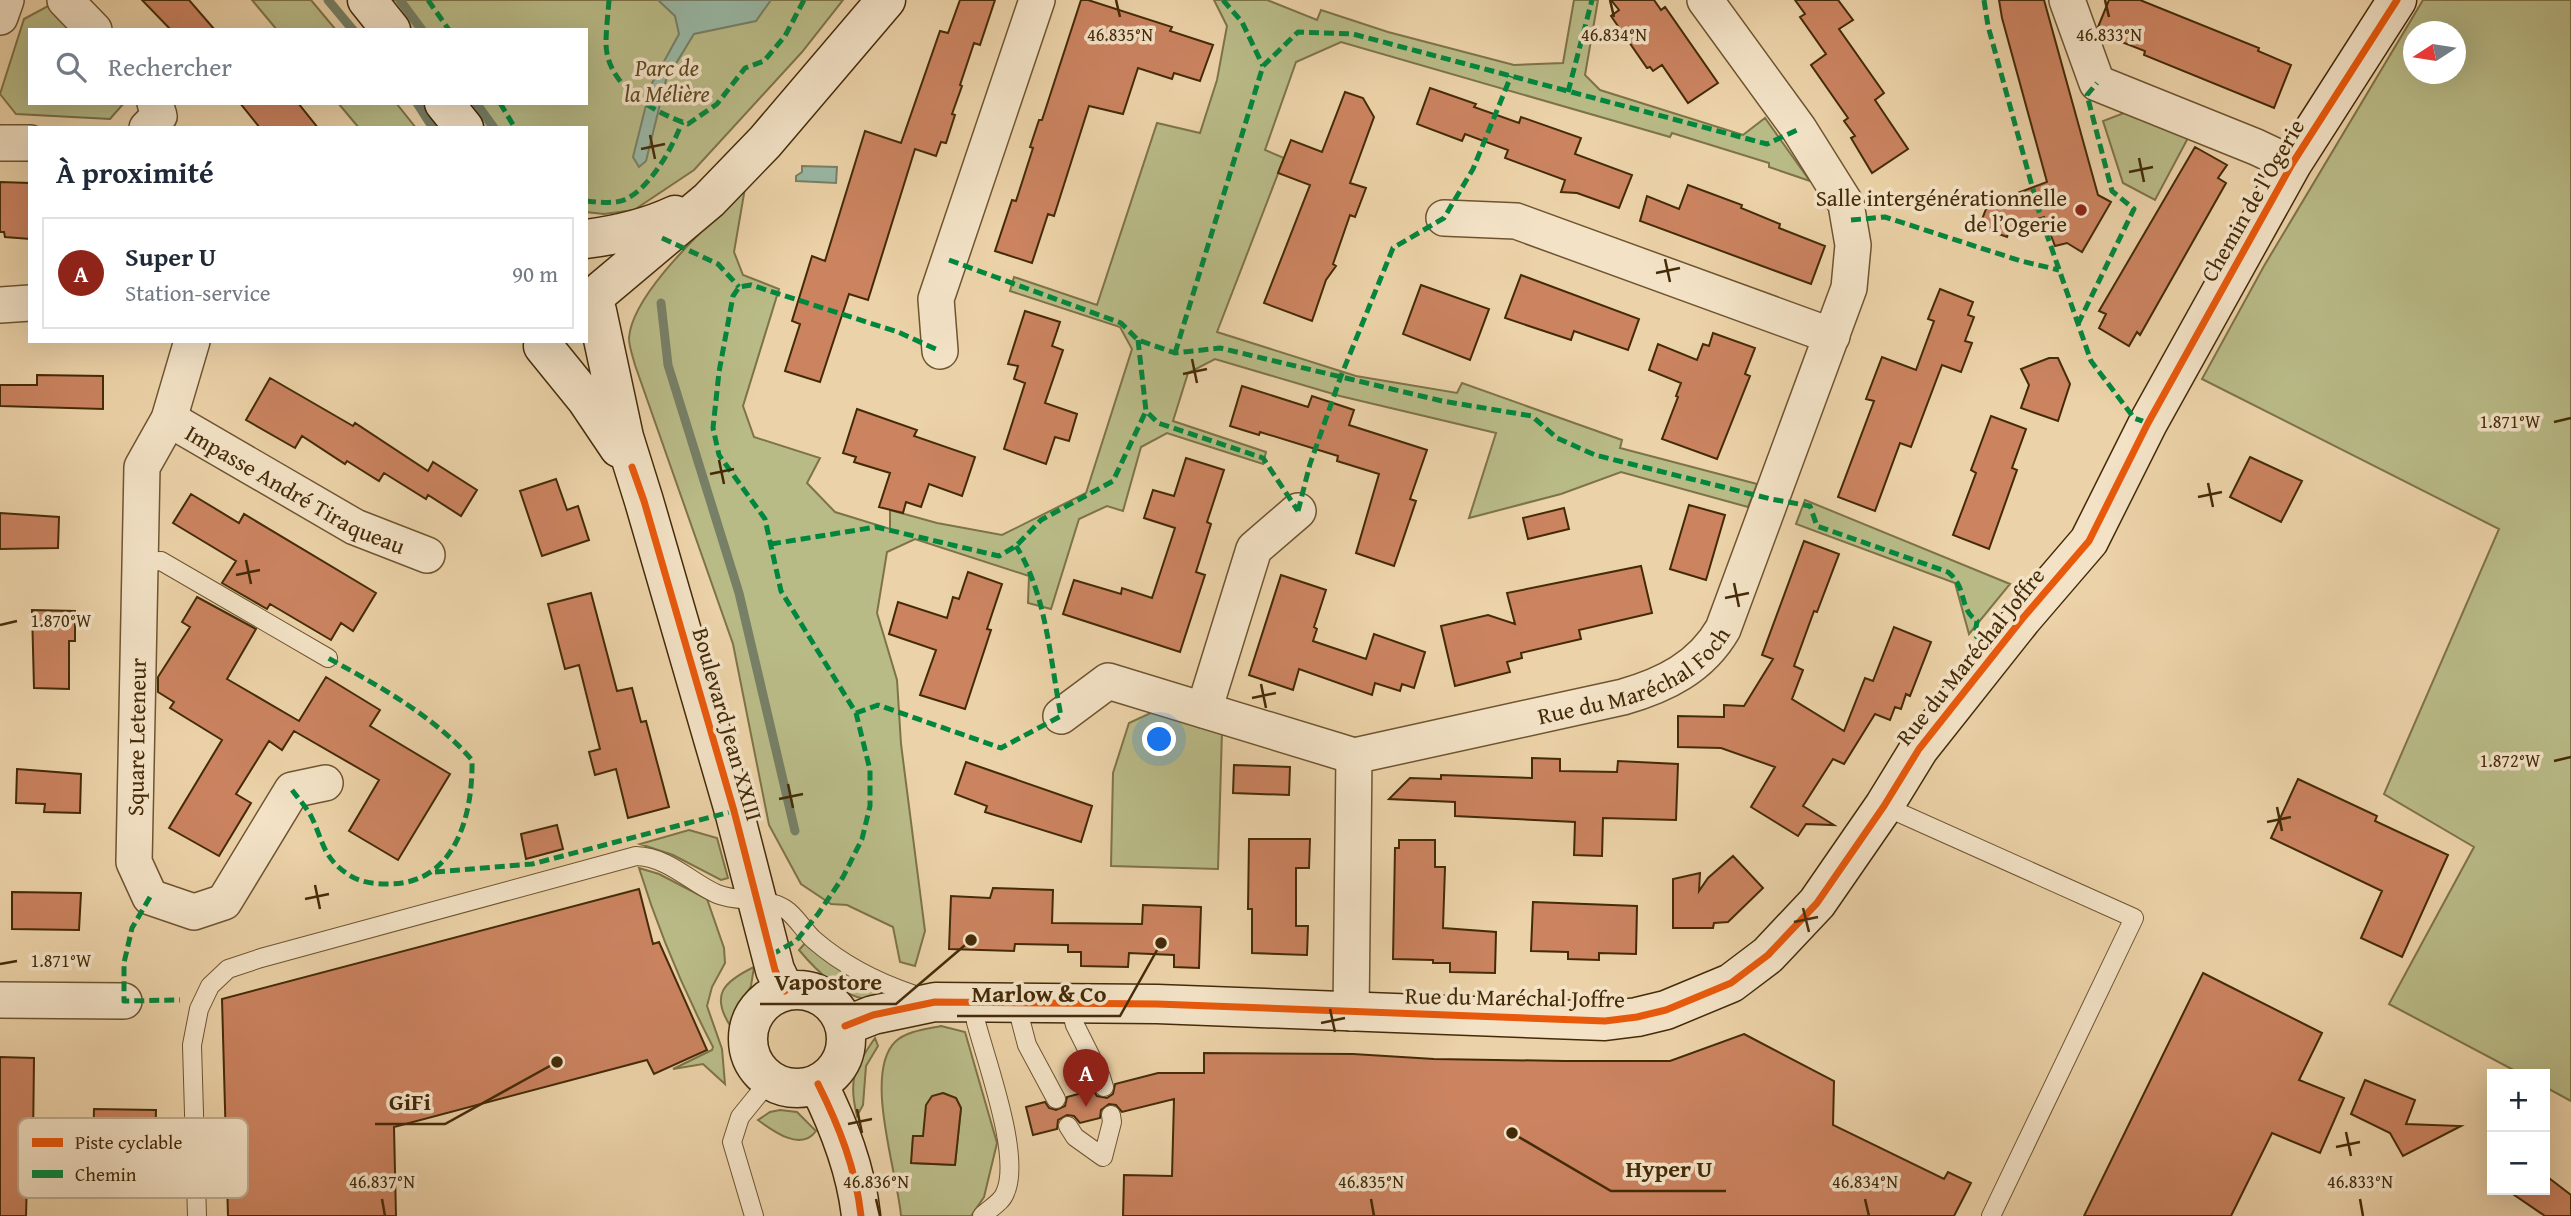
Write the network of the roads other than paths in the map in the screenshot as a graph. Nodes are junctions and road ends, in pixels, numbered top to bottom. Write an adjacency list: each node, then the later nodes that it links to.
1 (6, 0): 9 (street)
2 (65, 0): 10 (street)
3 (368, 0): 11 (street)
4 (886, 0): 17 (street)
5 (1037, 0): 27 (street)
6 (1705, 0): 24 (street, Rue du Maréchal Foch)
7 (2067, 0): 16 (street)
8 (2397, 0): 16 (street, Chemin de l'Ogerie)
9 (0, 17)
10 (92, 28)
11 (389, 28)
12 (156, 105): 13 (street)
13 (149, 126)
14 (0, 143): 15 (street)
15 (28, 143)
16 (2292, 164): 29 (street, Chemin de l'Ogerie)
17 (709, 200): 19 (street); 23 (street)
18 (1444, 218): 24 (street)
19 (588, 239)
20 (588, 251): 23 (street)
21 (28, 303): 22 (street)
22 (0, 305)
23 (595, 310): 30 (street)
24 (1832, 336): 37 (street, Rue du Maréchal Foch)
25 (191, 343): 28 (street, Square Leteneur)
26 (544, 343): 30 (street)
27 (940, 351)
28 (169, 419): 32 (street, Impasse André Tiraqueau); 33 (street, Square Leteneur)
29 (2147, 424): 39 (street, Rue du Maréchal Joffre)
30 (632, 467): 40 (street, Boulevard Jean XXIII)
31 (1298, 511): 35 (street)
32 (427, 555)
33 (140, 562): 34 (lane); 38 (street, Square Leteneur)
34 (328, 658)
35 (1204, 710): 36 (street); 37 (street)
36 (1061, 716)
37 (1354, 756): 48 (street)
38 (325, 783)
39 (1884, 806): 48 (street, Rue du Maréchal Joffre); 62 (lane)
40 (757, 900): 41 (street, Boulevard Jean XXIII); 47 (lane); 55 (lane)
41 (785, 991): 49 (street); 50 (street)
42 (0, 1000): 43 (street)
43 (124, 1001)
44 (975, 1003): 45 (street, Rue du Maréchal Joffre); 47 (street, Rue du Maréchal Joffre); 61 (lane)
45 (1017, 1003): 46 (street, Rue du Maréchal Joffre); 53 (lane)
46 (1069, 1003): 48 (street, Rue du Maréchal Joffre); 52 (lane)
47 (919, 1005): 49 (street, Rue du Maréchal Joffre)
48 (1351, 1013)
49 (845, 1026): 51 (street)
50 (770, 1080): 51 (street); 59 (lane)
51 (818, 1084): 60 (street)
52 (1104, 1087)
53 (1056, 1099)
54 (1111, 1115): 56 (lane)
55 (194, 1118)
56 (1068, 1126)
57 (196, 1198): 58 (lane)
58 (197, 1216)
59 (754, 1216)
60 (861, 1216)
61 (982, 1216)
62 (1991, 1216)

